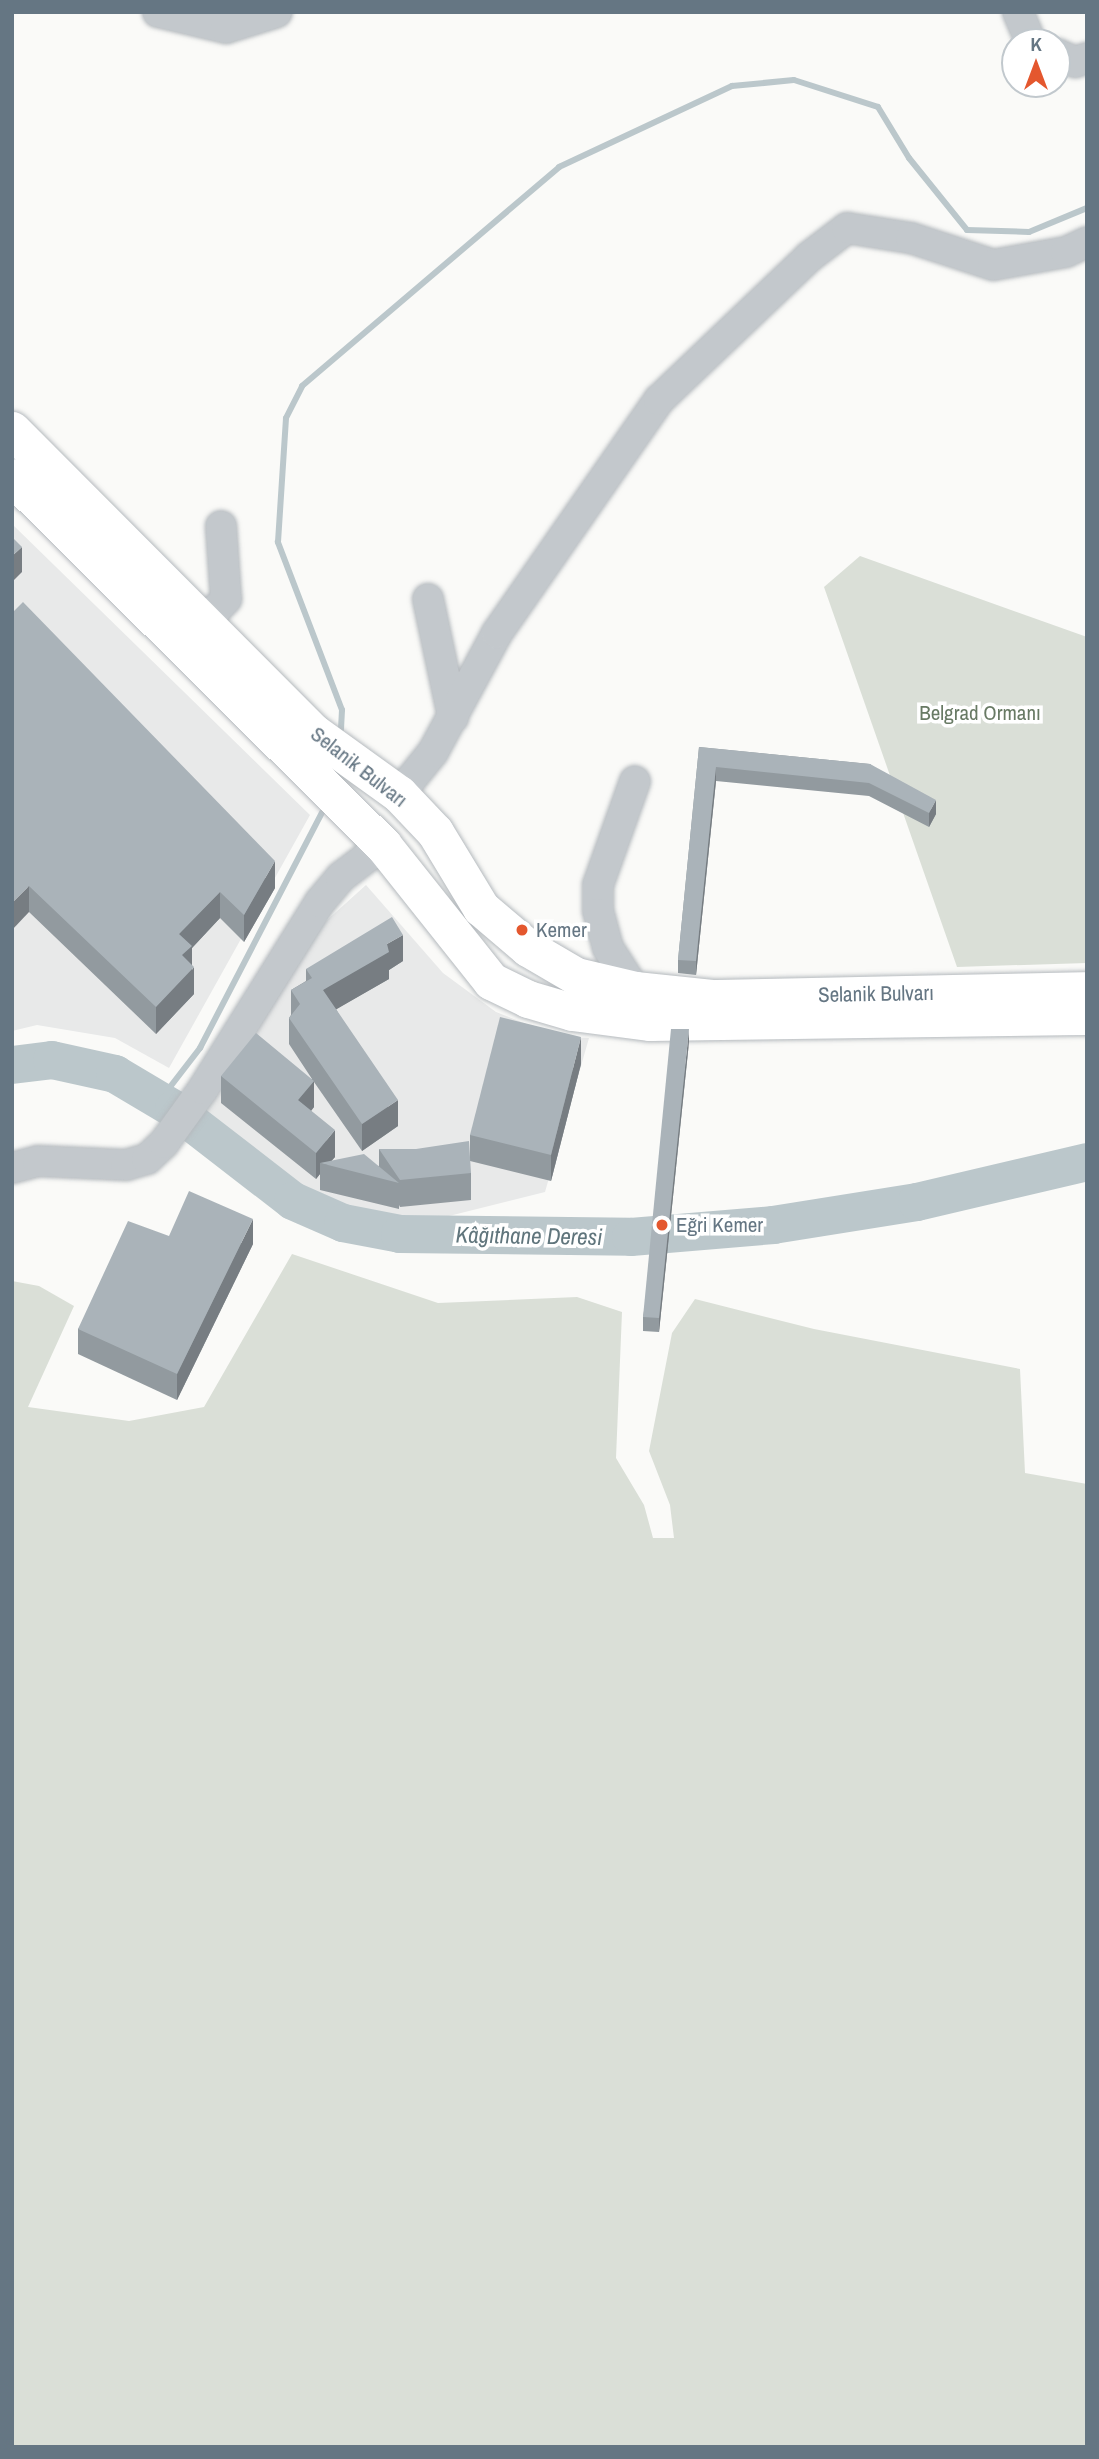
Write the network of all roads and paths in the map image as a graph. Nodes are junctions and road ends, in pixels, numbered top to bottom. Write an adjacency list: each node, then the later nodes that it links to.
1 (158, 12): 2 (street)
2 (277, 12)
3 (1087, 242): 9 (street)
4 (12, 430): 8 (main road, Selanik Bulvarı)
5 (12, 477): 12 (main road, Selanik Bulvarı)
6 (221, 526): 8 (street)
7 (428, 599): 9 (street)
8 (202, 624): 11 (main road, Selanik Bulvarı)
9 (453, 717): 11 (street)
10 (635, 781): 14 (street)
11 (395, 790): 12 (main road); 13 (main road, Selanik Bulvarı)
12 (383, 845): 13 (main road); 17 (main road, Selanik Bulvarı); 19 (street)
13 (481, 908): 14 (main road, Selanik Bulvarı)
14 (635, 990): 15 (main road, Selanik Bulvarı)
15 (1087, 990)
16 (1087, 1016): 17 (main road, Selanik Bulvarı)
17 (1014, 1017): 18 (main road)
18 (1087, 1036)
19 (12, 1168)

